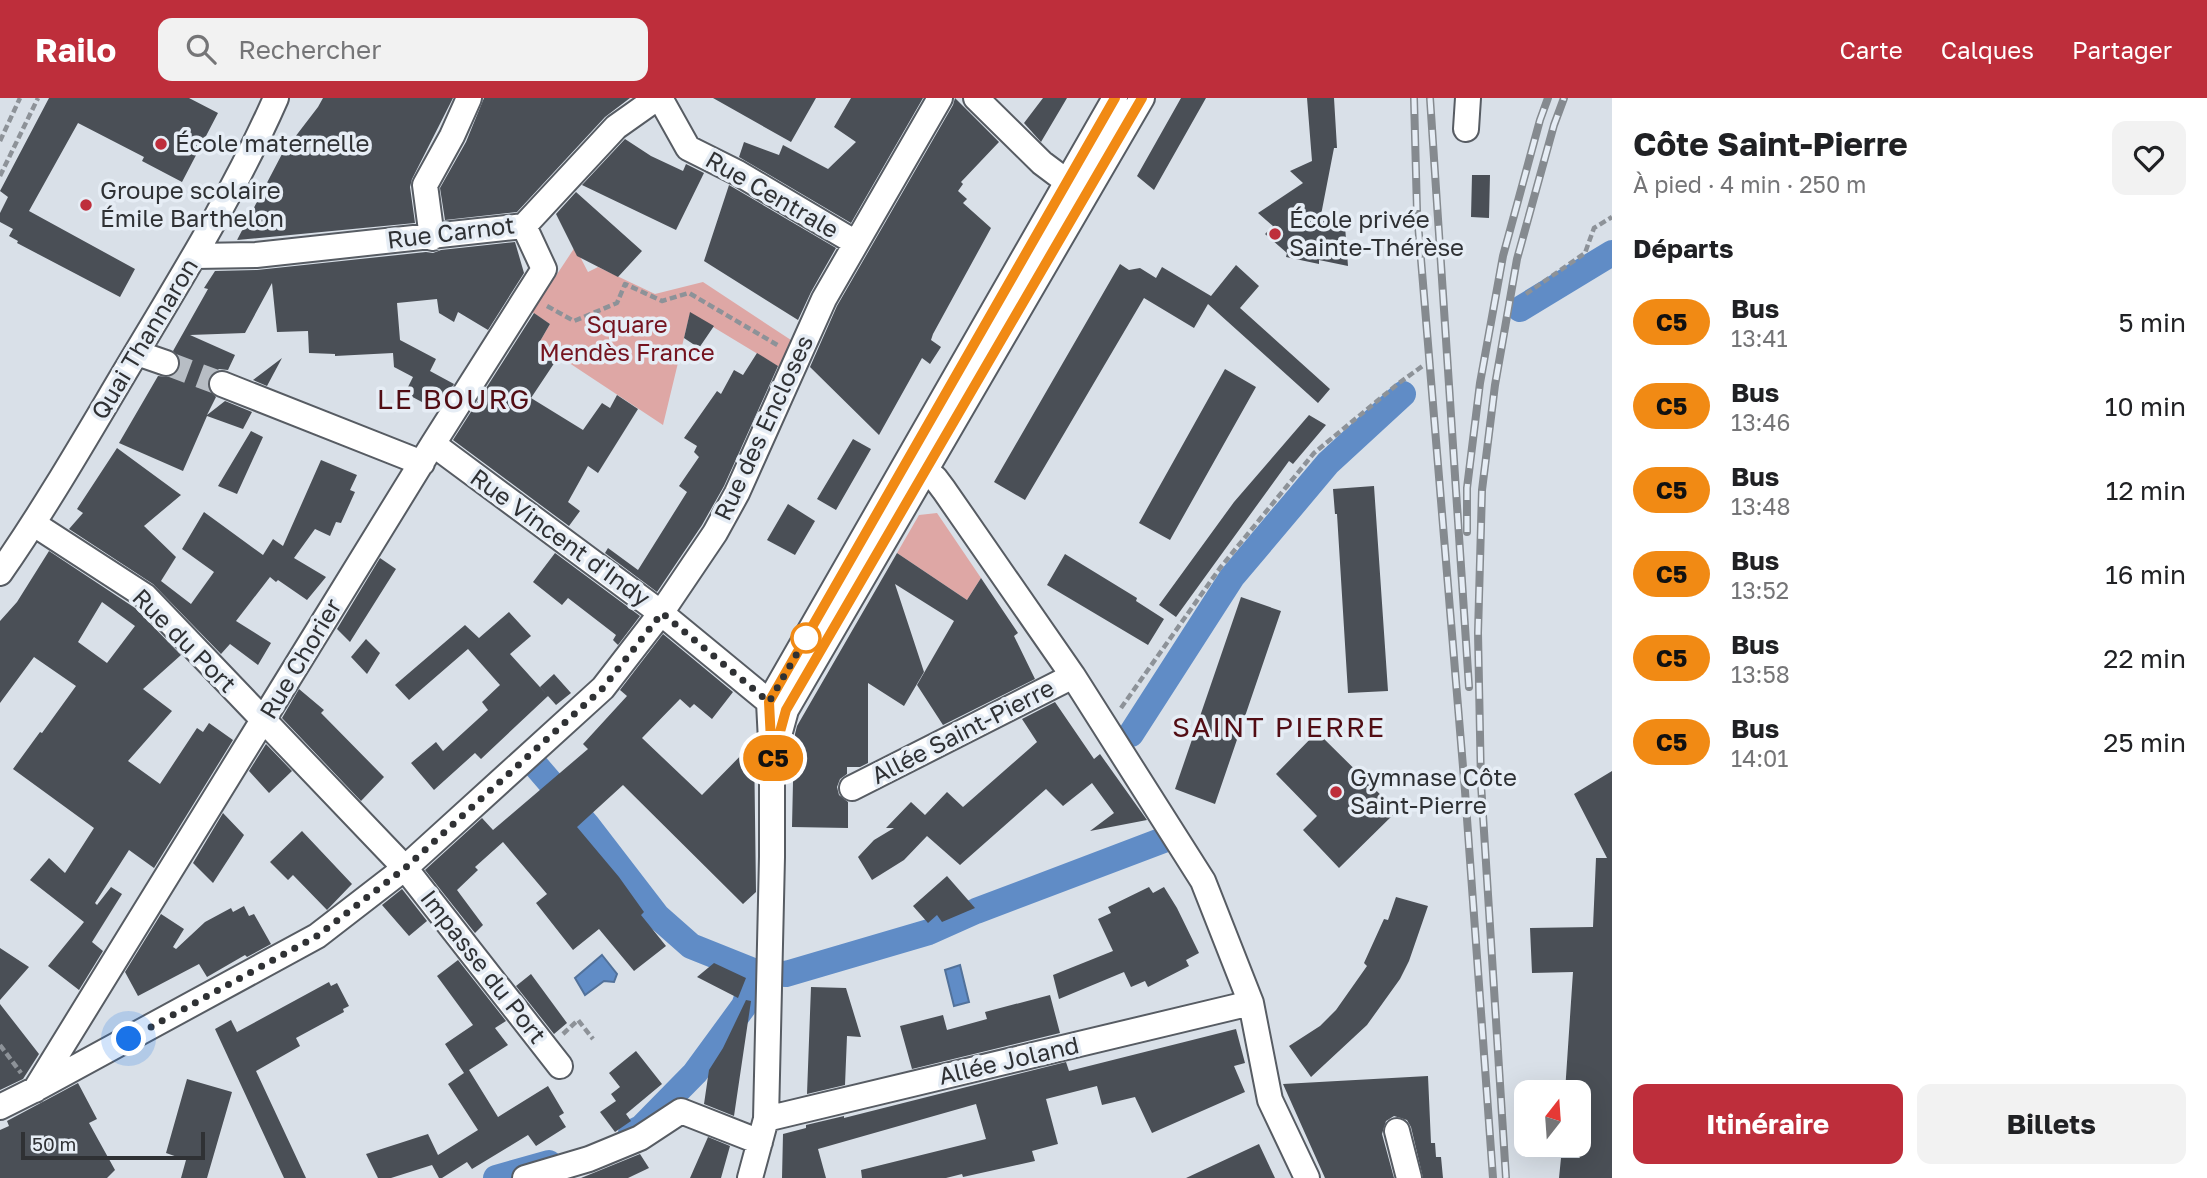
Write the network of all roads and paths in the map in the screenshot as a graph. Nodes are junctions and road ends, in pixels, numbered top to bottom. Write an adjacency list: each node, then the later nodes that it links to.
1 (20, 98): 12 (path)
2 (38, 98): 13 (path)
3 (275, 98): 19 (street, Quai Thannaron)
4 (469, 98): 17 (street)
5 (658, 98): 16 (street, Rue Carnot); 18 (street, Rue Centrale)
6 (940, 98): 18 (street, Rue des Encloses)
7 (976, 98): 14 (street)
8 (1115, 98): 14 (street)
9 (1142, 98): 14 (street)
10 (1468, 98): 11 (street)
11 (1466, 129)
12 (0, 141)
13 (0, 176)
14 (1076, 188): 28 (street)
15 (1612, 217): 20 (path)
16 (524, 226): 17 (street, Rue Carnot); 21 (street, Rue Chorier)
17 (432, 238): 19 (street, Rue Carnot)
18 (856, 243): 23 (street, Rue des Encloses)
19 (195, 256): 22 (street, Quai Thannaron)
20 (1526, 294)
21 (528, 295): 23 (path); 27 (street, Rue Chorier)
22 (137, 353): 24 (street); 29 (street, Quai Thannaron)
23 (797, 357): 31 (street, Rue des Encloses)
24 (166, 363)
25 (1424, 365): 35 (path)
26 (222, 384): 27 (street, Rue Vincent d'Indy)
27 (427, 454): 31 (street, Rue Vincent d'Indy); 34 (street, Rue Chorier)
28 (915, 466): 32 (street); 33 (street)
29 (34, 524): 30 (street, Quai Thannaron); 34 (street, Rue du Port)
30 (0, 573)
31 (662, 613): 33 (street, Rue Vincent d'Indy); 37 (street, Rue des Encloses)
32 (1073, 676): 35 (street); 36 (street, Allée Saint-Pierre)
33 (778, 706): 43 (street)
34 (264, 721): 37 (street, Rue du Port); 41 (street, Rue Chorier)
35 (1107, 729): 38 (street)
36 (852, 788)
37 (405, 868): 40 (street, Impasse du Port); 41 (street, Rue des Encloses)
38 (1251, 1003): 43 (street, Allée Joland); 47 (street)
39 (593, 1039): 40 (path)
40 (553, 1057)
41 (34, 1090): 42 (street, Rue des Encloses)
42 (0, 1107)
43 (763, 1130): 45 (street); 46 (street)
44 (1397, 1131): 48 (street)
45 (525, 1178)
46 (750, 1178)
47 (1307, 1178)
48 (1409, 1178)

